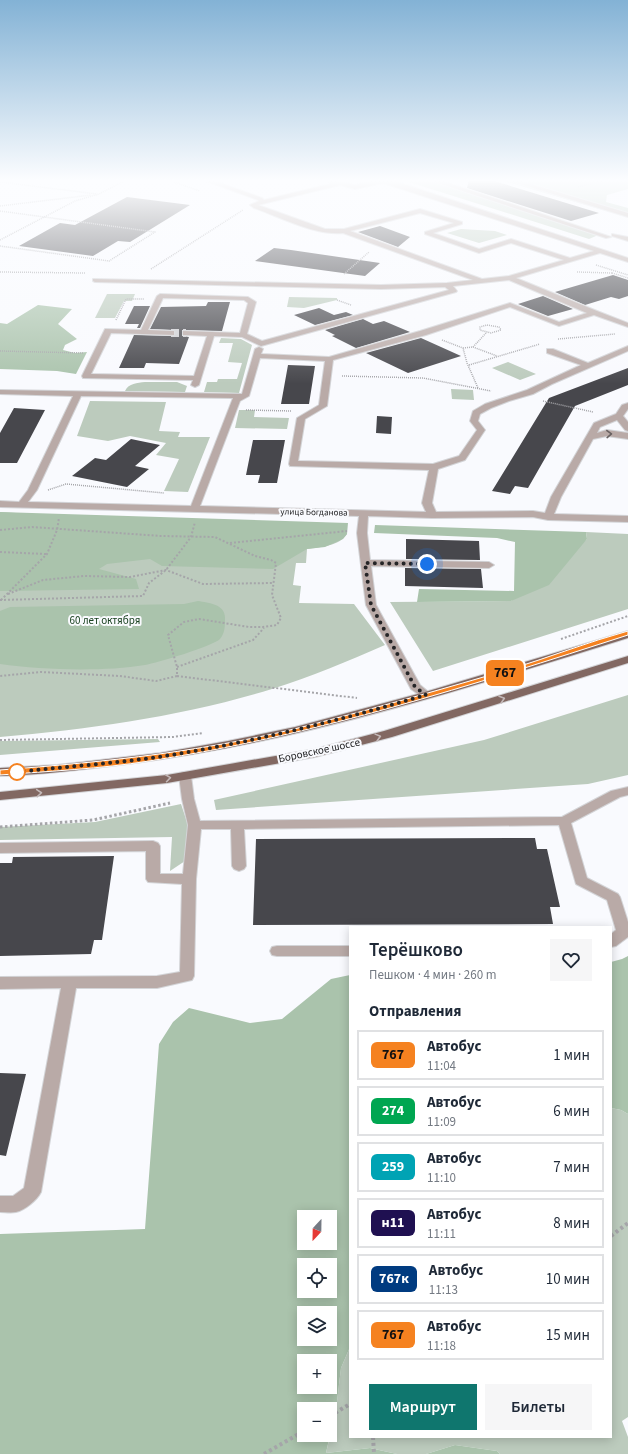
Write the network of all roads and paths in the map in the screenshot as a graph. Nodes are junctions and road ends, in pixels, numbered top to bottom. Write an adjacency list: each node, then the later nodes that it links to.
1 (13, 248): 2 (path)
2 (130, 248)
3 (184, 248): 14 (path)
4 (380, 248): 18 (path)
5 (391, 248): 24 (street)
6 (470, 248): 7 (street)
7 (489, 248)
8 (532, 248): 12 (street)
9 (591, 248): 10 (street)
10 (601, 251): 11 (street); 13 (street)
11 (581, 257): 12 (street); 15 (path)
12 (570, 260): 20 (street)
13 (628, 260)
14 (150, 270)
15 (614, 270): 17 (path); 19 (path)
16 (571, 272): 17 (path)
17 (612, 273): 21 (path)
18 (344, 274)
19 (628, 275)
20 (510, 278): 24 (street); 27 (street)
21 (628, 278)
22 (95, 280): 23 (street)
23 (154, 281): 25 (street); 26 (street)
24 (481, 281): 25 (street)
25 (447, 285): 37 (street)
26 (159, 298): 29 (path); 30 (street); 36 (street)
27 (594, 313): 28 (street); 34 (street)
28 (628, 325)
29 (110, 331): 30 (street); 43 (street)
30 (144, 331): 31 (street)
31 (171, 332)
32 (487, 332): 32 (path); 38 (path)
33 (186, 333): 35 (street)
34 (422, 333): 39 (path); 46 (street)
35 (211, 334): 36 (street); 49 (street)
36 (243, 335): 37 (street)
37 (261, 344): 44 (street)
38 (473, 347): 39 (path); 45 (path)
39 (463, 348): 50 (path)
40 (628, 348): 47 (street)
41 (0, 351): 43 (path)
42 (550, 351): 47 (street)
43 (97, 353): 49 (street)
44 (257, 356): 46 (street); 55 (street)
45 (497, 356)
46 (329, 359): 48 (street)
47 (587, 365): 53 (street)
48 (327, 376): 50 (path); 64 (street)
49 (197, 378): 54 (street)
50 (478, 388): 53 (path)
51 (0, 392): 52 (street)
52 (78, 394): 54 (street); 66 (street)
53 (518, 395): 59 (path); 64 (street)
54 (192, 396): 55 (street)
55 (245, 396): 67 (street)
56 (628, 405): 60 (street)
57 (245, 410): 58 (path)
58 (292, 412)
59 (596, 413)
60 (619, 416): 61 (street); 63 (street)
61 (628, 428)
62 (628, 436): 63 (street, one-way to 62)
63 (590, 437): 70 (street)
64 (434, 467): 69 (street)
65 (0, 504): 66 (street, улица Богданова)
66 (21, 505): 67 (street, улица Богданова)
67 (195, 513): 68 (street, улица Богданова); 75 (path)
68 (364, 513): 69 (street, улица Богданова); 72 (street)
69 (432, 515): 70 (street, улица Богданова)
70 (548, 517): 71 (street, улица Богданова)
71 (628, 519)
72 (363, 529): 76 (path); 79 (street)
73 (0, 530): 74 (path)
74 (57, 530): 75 (path); 78 (path)
75 (191, 537): 76 (path); 81 (path)
76 (229, 543): 82 (path)
77 (0, 552): 78 (path)
78 (47, 554): 83 (path)
79 (365, 563): 80 (street); 93 (street)
80 (489, 565)
81 (166, 570): 82 (path); 83 (path); 84 (path)
82 (273, 583): 86 (path)
83 (8, 594): 84 (path)
84 (0, 600)
85 (628, 616): 88 (path)
86 (264, 628): 90 (path); 90 (path)
87 (628, 634): 93 (main road)
88 (560, 639)
89 (628, 658): 98 (main road, Боровское шоссе, one-way to 89)
90 (177, 667): 92 (path)
91 (0, 676): 92 (path)
92 (177, 676): 94 (path)
93 (426, 695): 97 (main road)
94 (365, 699)
95 (204, 733): 96 (path)
96 (0, 740)
97 (0, 772)
98 (184, 776): 100 (main road, Боровское шоссе, one-way to 98); 104 (street)
99 (628, 792): 102 (street)
100 (0, 796)
101 (170, 803): 105 (path)
102 (564, 821): 103 (street); 109 (street)
103 (237, 824): 104 (street); 107 (street)
104 (195, 825): 108 (street)
105 (0, 827)
106 (0, 848): 108 (street)
107 (239, 866)
108 (190, 879): 112 (street)
109 (612, 941)
110 (277, 951): 111 (street)
111 (349, 951)
112 (69, 982): 113 (street); 114 (street)
113 (0, 983)
114 (0, 1204)
115 (628, 1223): 116 (path)
116 (612, 1235)
117 (349, 1405): 118 (path)
118 (337, 1412)
119 (297, 1435): 121 (path)
120 (373, 1438): 122 (path)
121 (264, 1454)
122 (374, 1454)

